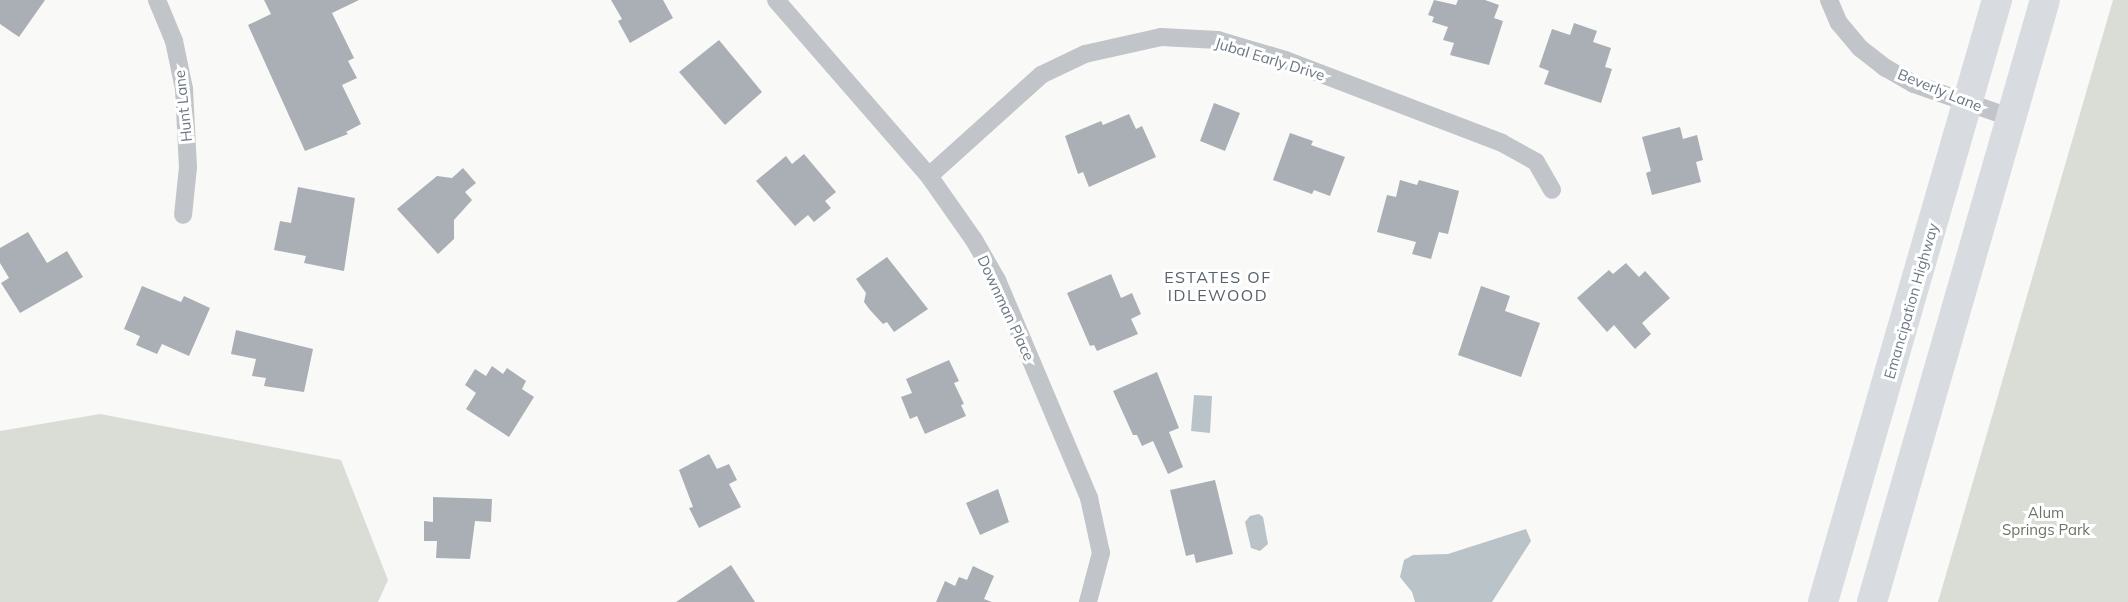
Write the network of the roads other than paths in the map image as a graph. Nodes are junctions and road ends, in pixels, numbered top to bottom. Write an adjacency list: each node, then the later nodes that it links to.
1 (157, 0): 10 (street, Hunt Lane)
2 (776, 0): 8 (street, Downman Place)
3 (1829, 0): 6 (street, Beverly Lane)
4 (1997, 0): 6 (main road, Emancipation Highway)
5 (2045, 0): 7 (main road)
6 (1967, 102): 7 (street, Beverly Lane); 12 (main road, Emancipation Highway)
7 (2012, 118): 13 (main road)
8 (929, 176): 9 (street, Jubal Early Drive); 11 (street, Downman Place)
9 (1552, 190)
10 (183, 215)
11 (1088, 602)
12 (1823, 602)
13 (1872, 602)

